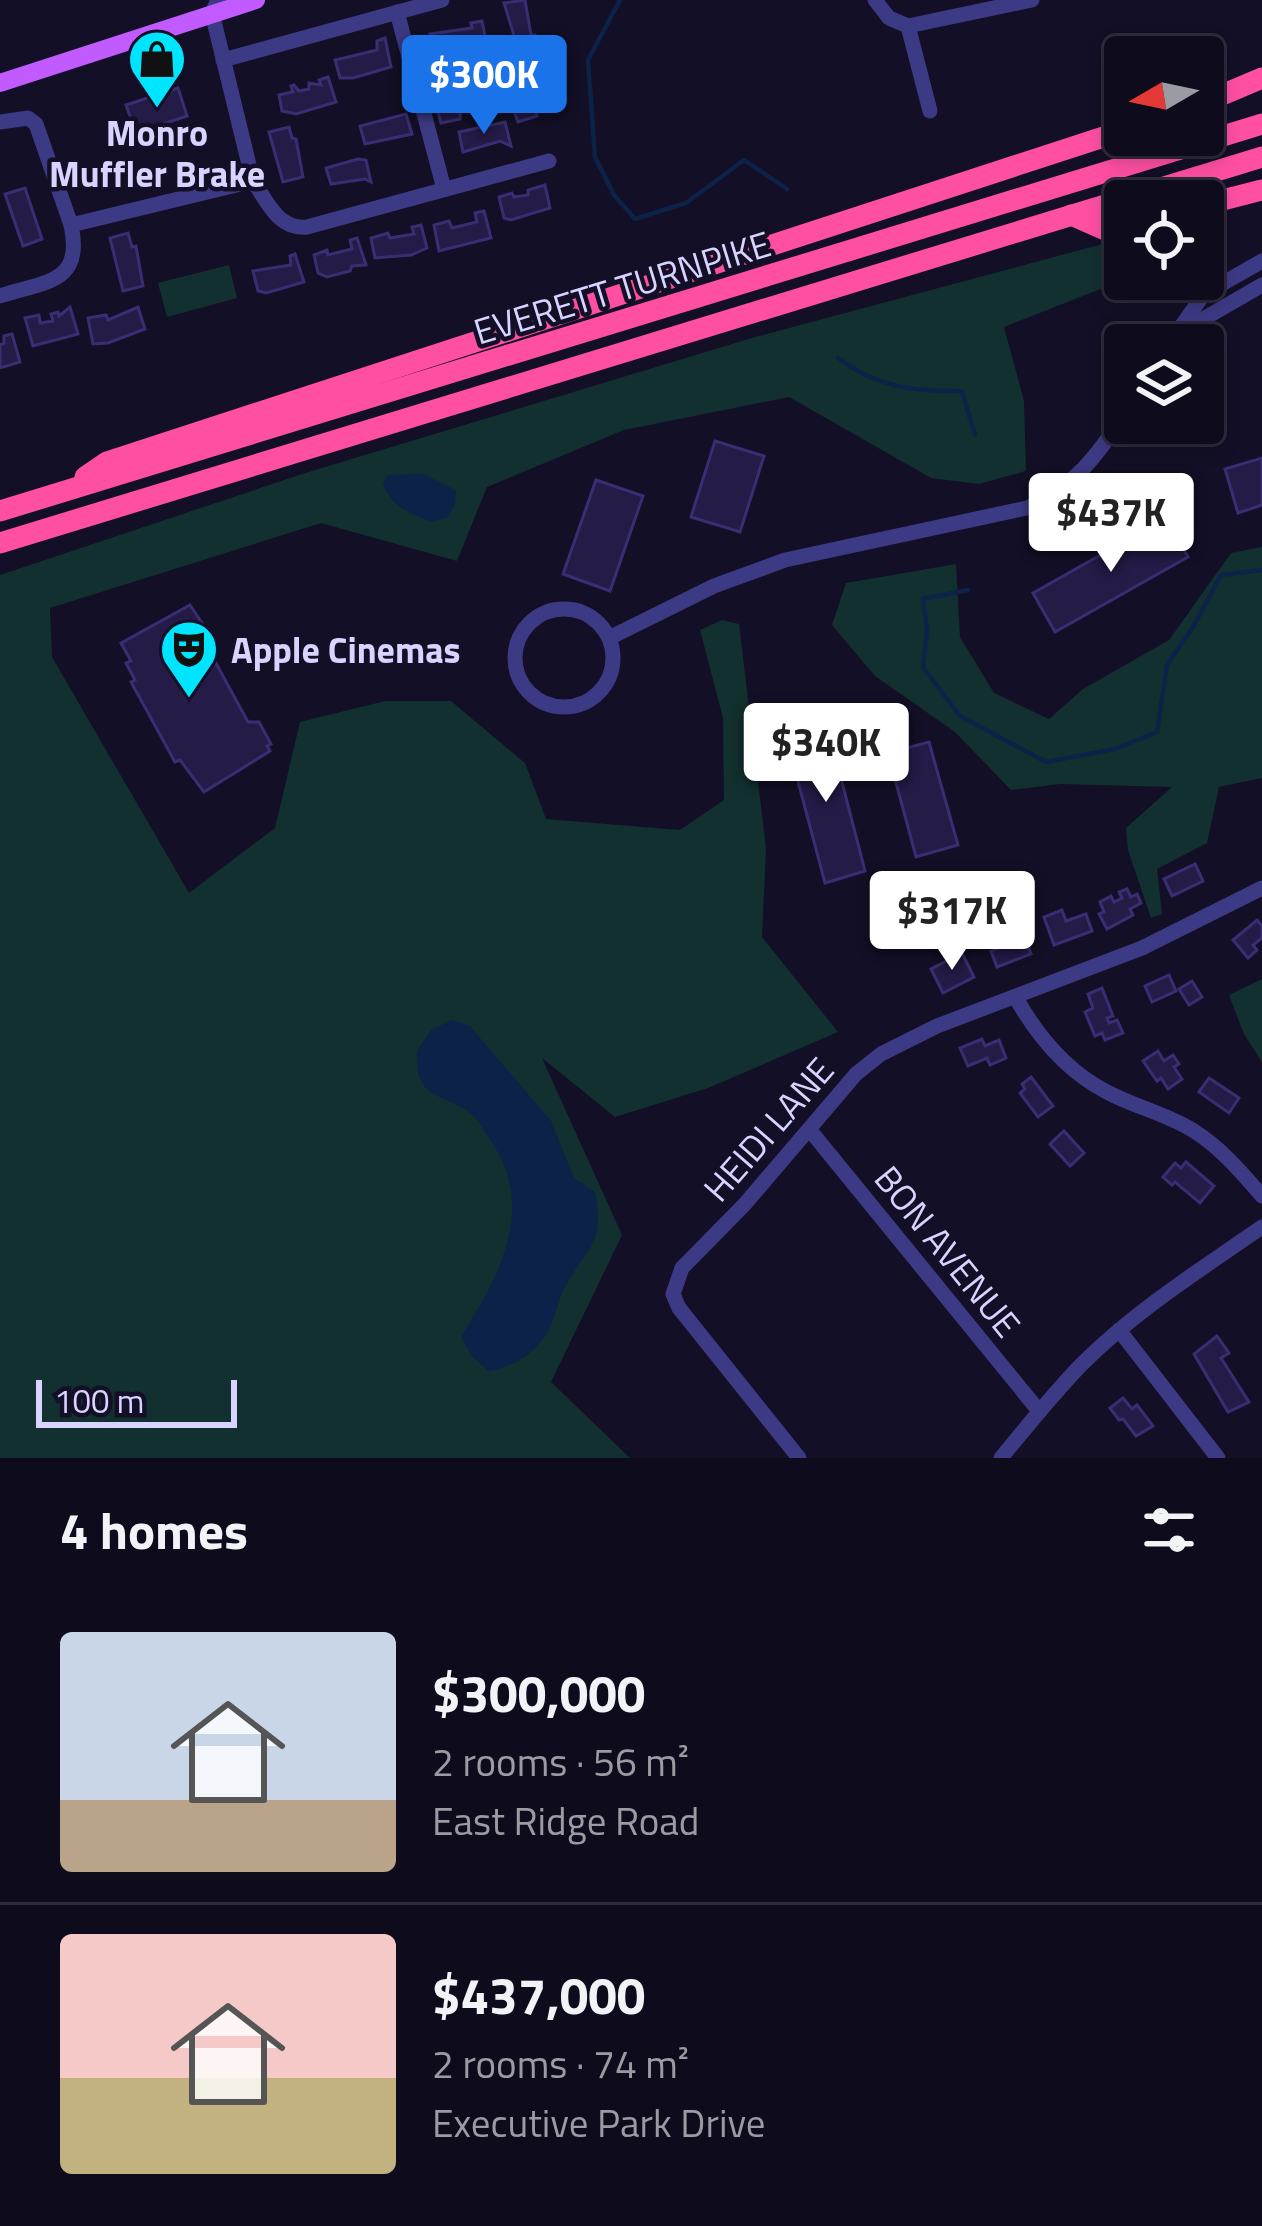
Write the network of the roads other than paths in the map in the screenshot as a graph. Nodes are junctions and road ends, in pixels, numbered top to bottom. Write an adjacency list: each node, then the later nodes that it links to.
1 (256, 0): 5 (main road)
2 (442, 0): 6 (street)
3 (875, 0): 7 (street)
4 (1032, 0): 7 (street)
5 (215, 6): 8 (street); 10 (main road)
6 (397, 12): 8 (street); 19 (street)
7 (908, 26): 12 (street)
8 (224, 60): 18 (street)
9 (1262, 78): 11 (highway)
10 (0, 82)
11 (1224, 94)
12 (930, 111)
13 (0, 122): 23 (street)
14 (1262, 124): 31 (highway, EVERETT TURNPIKE)
15 (1104, 137): 31 (highway)
16 (1262, 157): 22 (highway, EVERETT TURNPIKE)
17 (549, 160): 19 (street)
18 (253, 181): 19 (street); 23 (street)
19 (443, 189)
20 (1262, 190): 21 (highway)
21 (1224, 200)
22 (1071, 215): 24 (highway); 33 (highway, EVERETT TURNPIKE)
23 (71, 225): 27 (street)
24 (1104, 230)
25 (1262, 261): 28 (street)
26 (1262, 285): 29 (street)
27 (0, 296)
28 (1183, 324)
29 (1198, 324)
30 (1104, 442): 34 (street)
31 (65, 490): 32 (highway, EVERETT TURNPIKE)
32 (0, 511)
33 (0, 543)
34 (609, 638): 34 (street)
35 (1262, 888): 36 (street, HEIDI LANE)
36 (1016, 998): 37 (street, HEIDI LANE); 38 (street)
37 (809, 1129): 41 (street, BON AVENUE); 42 (street, HEIDI LANE)
38 (1262, 1196)
39 (1262, 1228): 40 (street)
40 (1120, 1330): 41 (street); 44 (street)
41 (1040, 1411): 43 (street)
42 (799, 1458)
43 (1001, 1458)
44 (1218, 1458)

